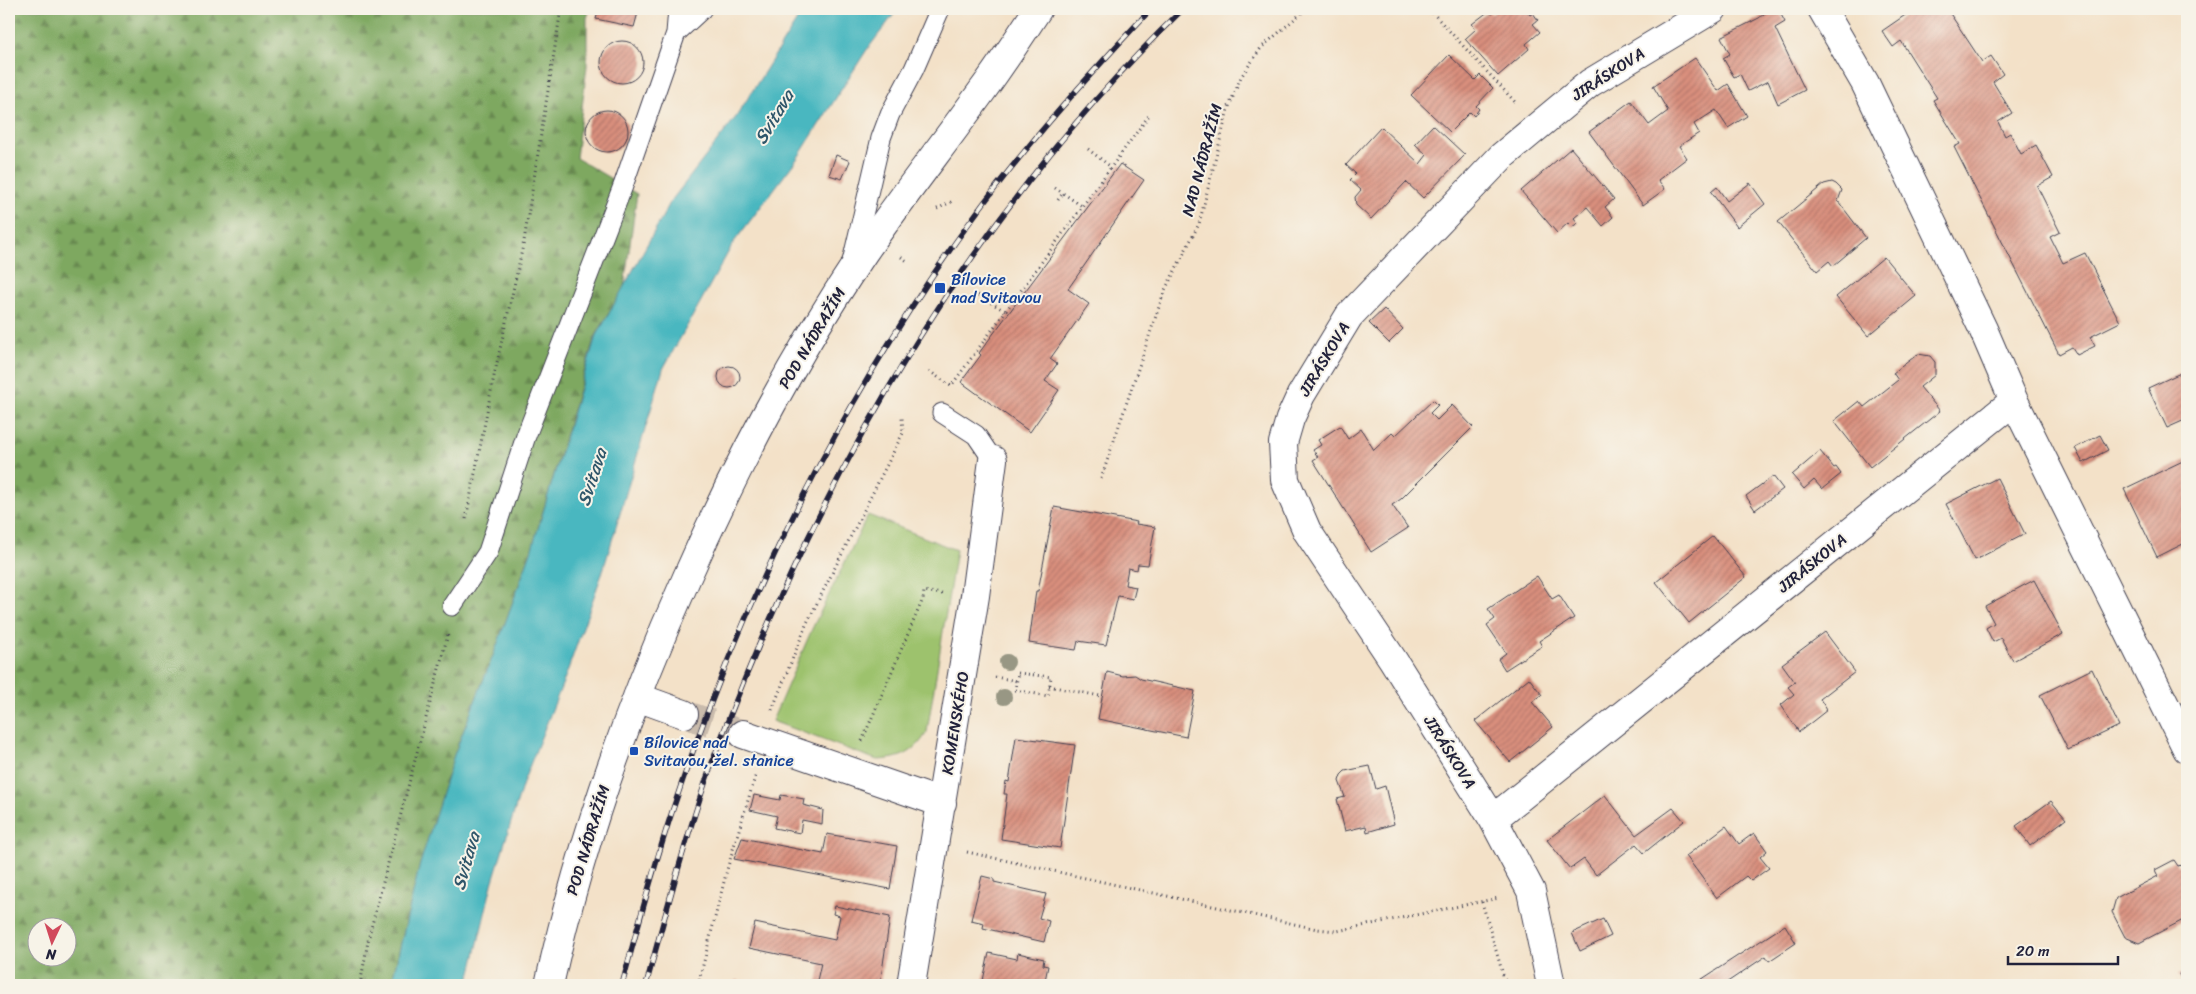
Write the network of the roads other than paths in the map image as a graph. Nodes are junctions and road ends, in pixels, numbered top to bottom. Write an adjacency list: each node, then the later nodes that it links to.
1 (678, 9): 7 (lane)
2 (702, 9): 7 (lane)
3 (940, 9): 8 (lane)
4 (1038, 9): 8 (street, POD NÁDRAŽÍM)
5 (1713, 9): 18 (street, JIRÁSKOVA)
6 (1822, 9): 9 (street)
7 (676, 33): 12 (lane)
8 (850, 275): 13 (street, POD NÁDRAŽÍM)
9 (2014, 401): 16 (street); 18 (street, JIRÁSKOVA)
10 (942, 413): 11 (lane)
11 (993, 460): 17 (street, KOMENSKÉHO)
12 (452, 606)
13 (637, 697): 14 (street); 19 (street, POD NÁDRAŽÍM)
14 (684, 714)
15 (755, 738): 17 (street)
16 (2187, 748)
17 (942, 803): 20 (street, KOMENSKÉHO)
18 (1493, 819): 21 (street, JIRÁSKOVA)
19 (549, 985)
20 (911, 985)
21 (1551, 985)

